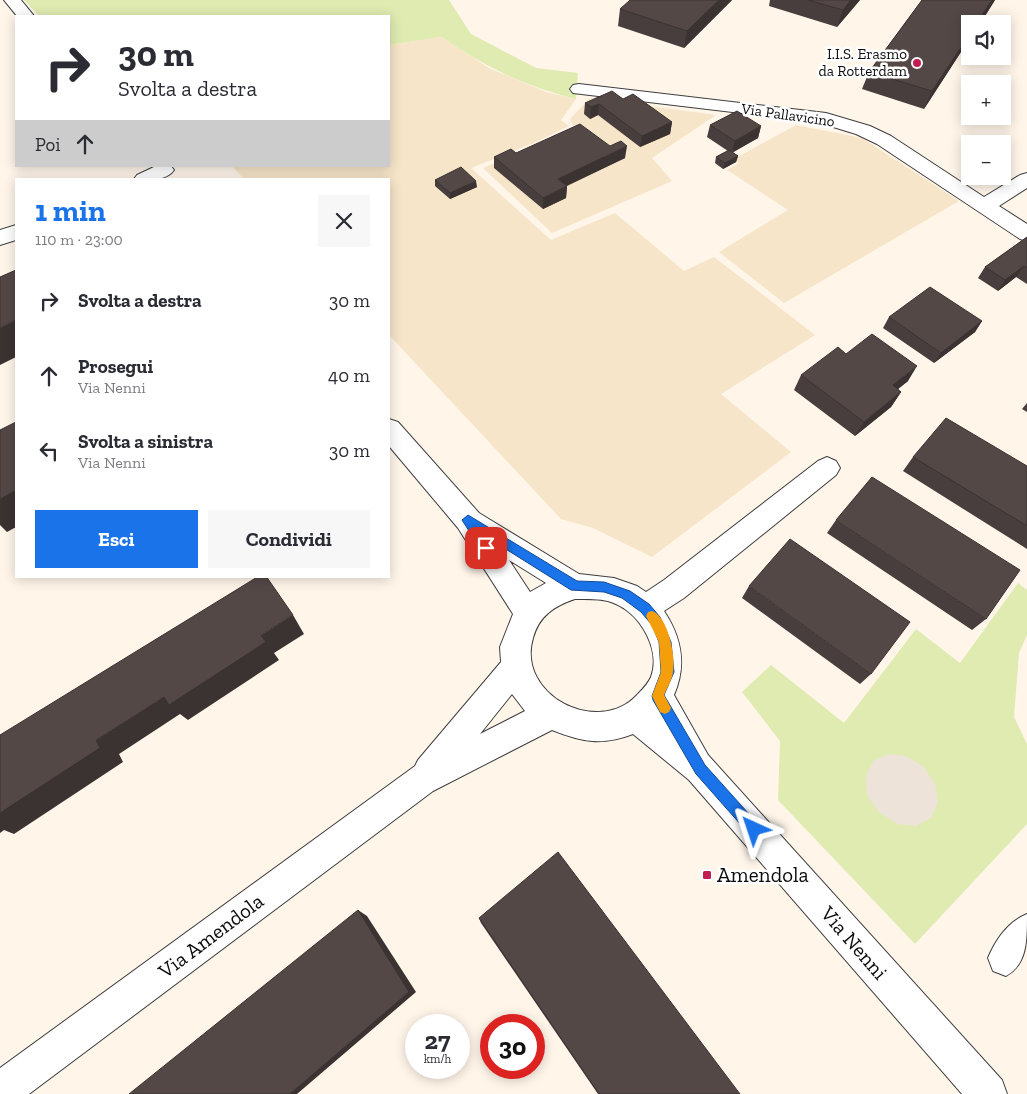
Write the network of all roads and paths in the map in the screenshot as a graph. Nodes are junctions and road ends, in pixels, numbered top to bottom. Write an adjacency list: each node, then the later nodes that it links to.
1 (12, 0): 2 (street)
2 (25, 15)
3 (579, 89): 7 (street, Via Pallavicino)
4 (165, 172): 5 (street)
5 (147, 178)
6 (1027, 179): 7 (street)
7 (984, 206): 9 (street, Via Pallavicino)
8 (15, 232): 10 (street)
9 (1027, 234)
10 (0, 238)
11 (390, 430): 13 (street)
12 (827, 468): 15 (street)
13 (468, 520): 14 (street); 16 (street)
14 (575, 586): 15 (street); 16 (street)
15 (645, 608): 18 (street)
16 (528, 614): 17 (street)
17 (516, 667): 19 (street); 22 (street, Via Amendola)
18 (658, 696): 20 (street); 21 (street, Via Nenni)
19 (550, 715): 20 (street); 22 (street, Via Amendola)
20 (636, 717): 21 (street, Via Nenni)
21 (700, 769): 24 (street, Via Nenni)
22 (422, 780): 23 (street, Via Amendola)
23 (0, 1092)
24 (988, 1094)

